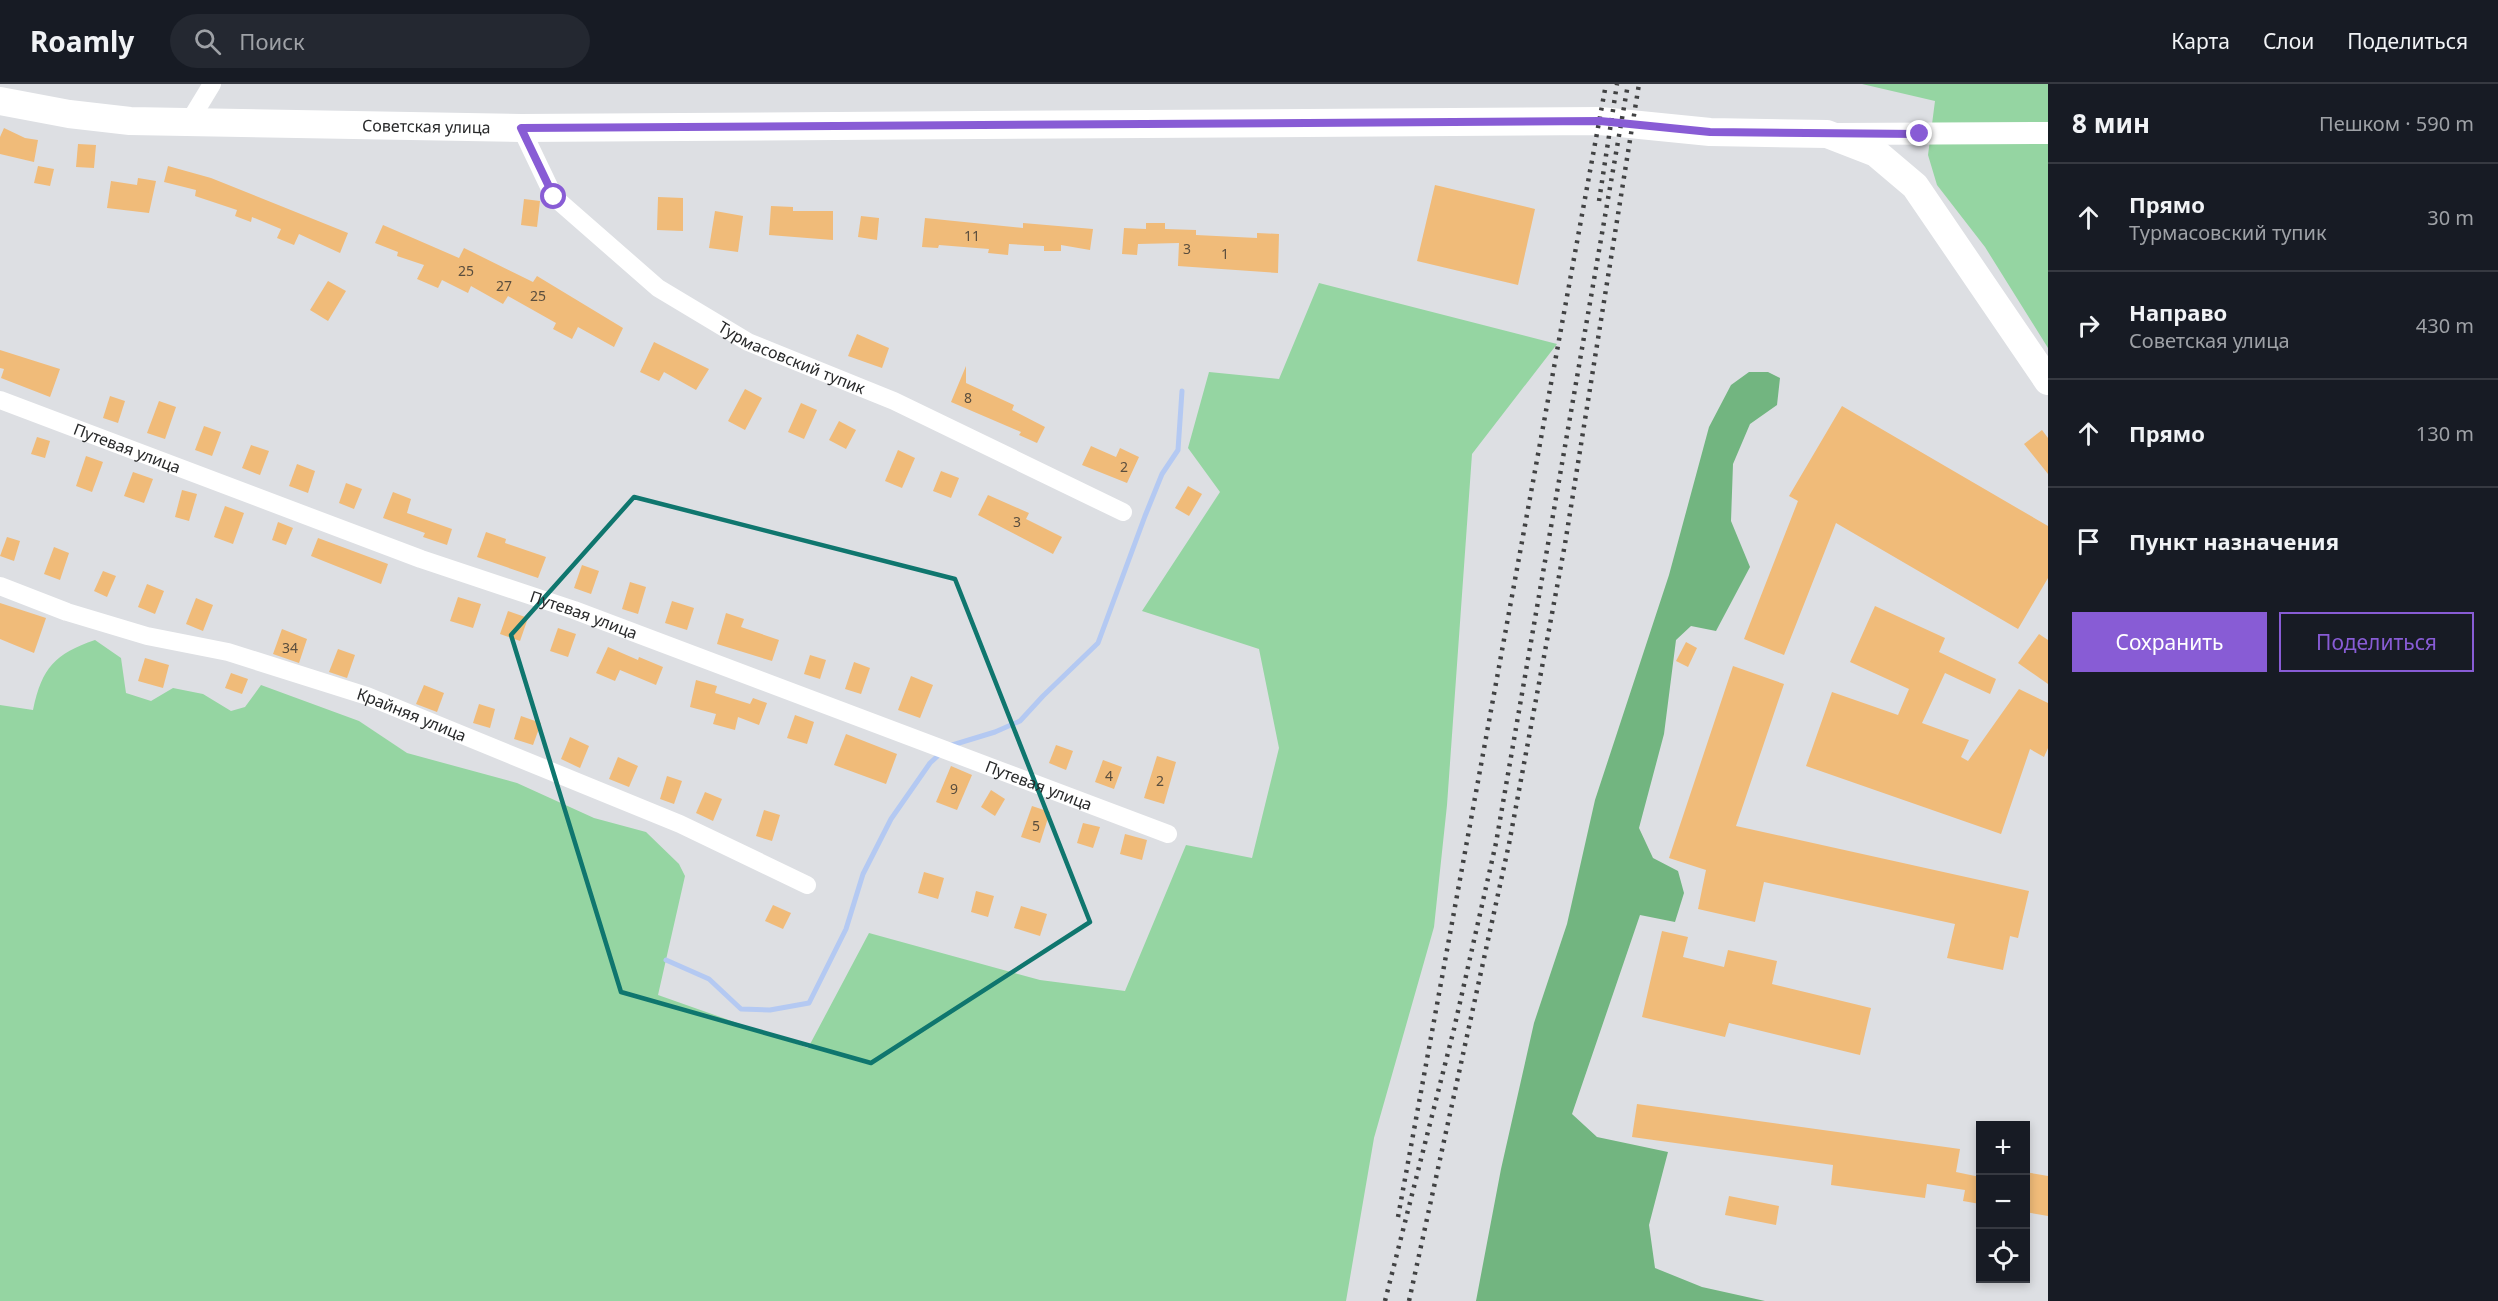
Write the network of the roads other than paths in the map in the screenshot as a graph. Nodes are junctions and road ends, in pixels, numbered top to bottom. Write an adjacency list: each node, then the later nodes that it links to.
1 (212, 84): 3 (street)
2 (0, 101): 3 (main road, Советская улица)
3 (189, 122): 4 (main road, Советская улица)
4 (521, 128): 6 (main road, Советская улица); 9 (street, Турмасовский тупик)
5 (2048, 133): 6 (street)
6 (1827, 134): 7 (main road)
7 (2048, 381)
8 (0, 400): 11 (street, Путевая улица)
9 (1123, 512)
10 (0, 586): 12 (street, Крайняя улица)
11 (1168, 834)
12 (807, 885)

